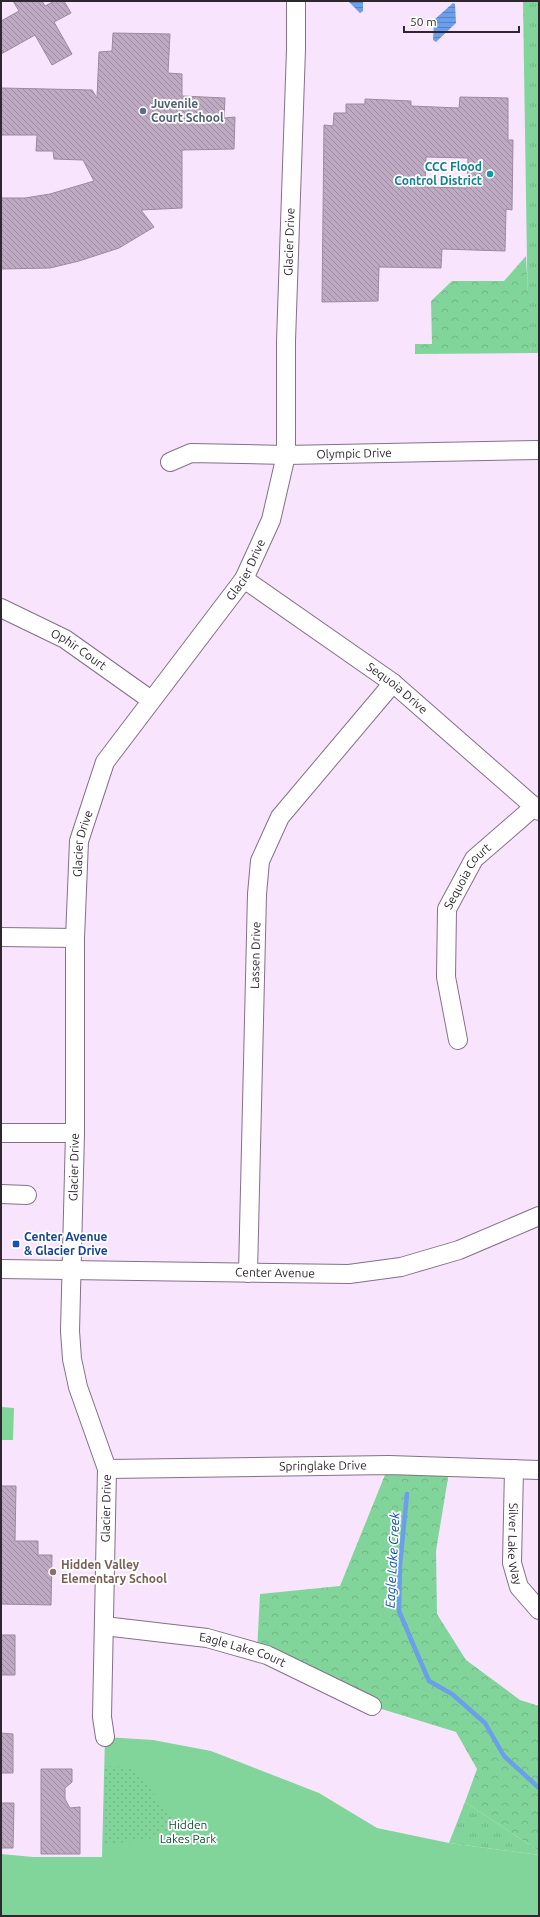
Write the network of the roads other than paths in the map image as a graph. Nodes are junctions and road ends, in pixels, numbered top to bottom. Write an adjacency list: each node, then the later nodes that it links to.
1 (296, 1): 3 (street, Glacier Drive)
2 (539, 450): 3 (street, Olympic Drive)
3 (286, 455): 4 (street, Olympic Drive); 5 (street, Glacier Drive)
4 (170, 462)
5 (244, 579): 7 (street, Sequoia Drive); 8 (street, Glacier Drive)
6 (1, 608): 8 (street, Ophir Court)
7 (393, 683): 9 (street, Sequoia Drive); 20 (street, Lassen Drive)
8 (151, 700): 11 (street, Glacier Drive)
9 (537, 808): 12 (street, Sequoia Court)
10 (1, 937): 11 (street)
11 (75, 938): 14 (street, Glacier Drive)
12 (458, 1040)
13 (1, 1133): 14 (street)
14 (75, 1133): 19 (street, Glacier Drive)
15 (1, 1194): 16 (street)
16 (27, 1195)
17 (539, 1216): 20 (street, Center Avenue)
18 (1, 1269): 19 (street, Center Avenue)
19 (71, 1270): 20 (street, Center Avenue); 21 (street, Glacier Drive)
20 (248, 1272)
21 (107, 1469): 22 (street, Springlake Drive); 25 (street, Glacier Drive)
22 (514, 1469): 23 (street, Springlake Drive); 24 (street, Silver Lake Way)
23 (539, 1470)
24 (539, 1610)
25 (104, 1626): 26 (street, Eagle Lake Court); 27 (street, Glacier Drive)
26 (372, 1706)
27 (106, 1737)

